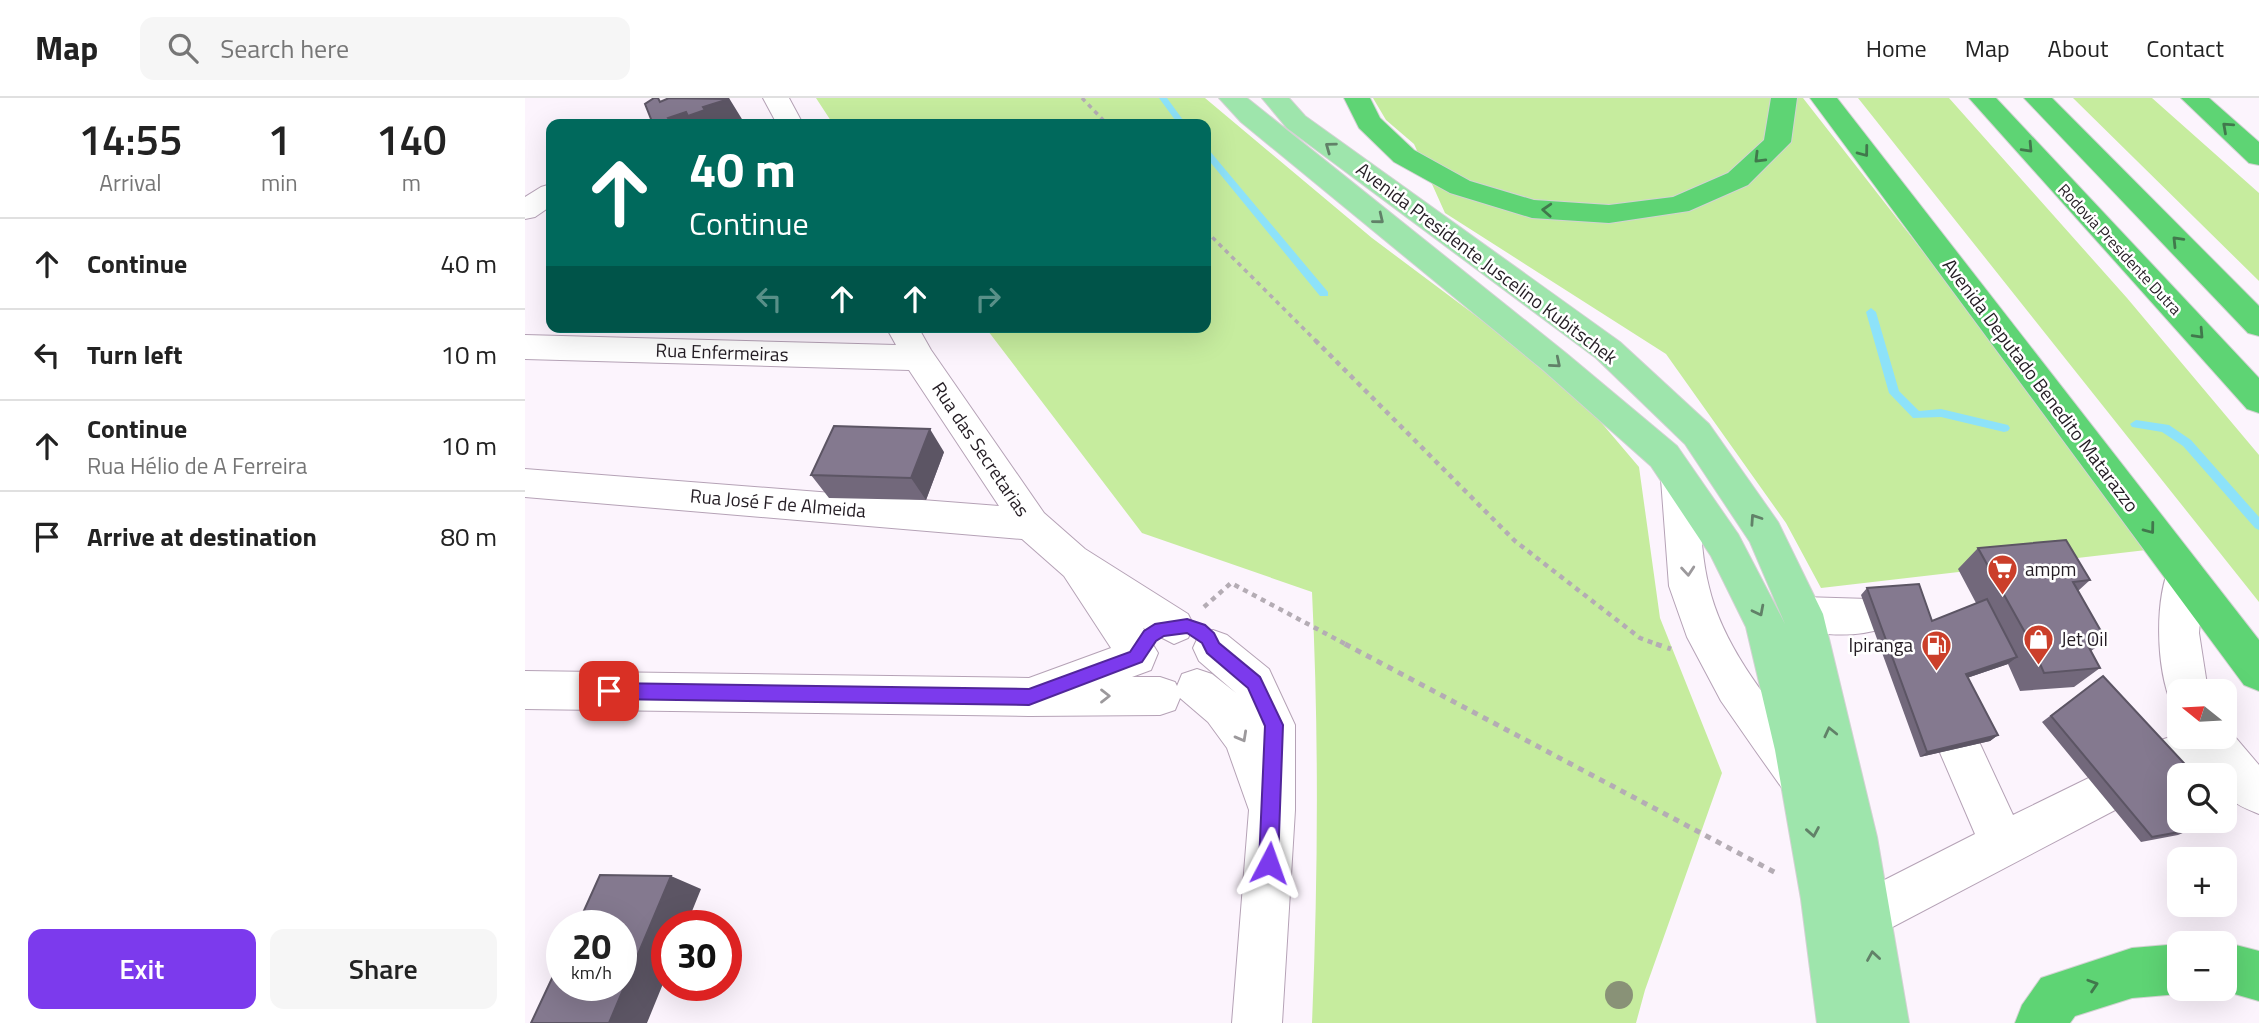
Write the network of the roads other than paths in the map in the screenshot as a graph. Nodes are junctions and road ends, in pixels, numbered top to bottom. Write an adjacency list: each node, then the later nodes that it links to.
1 (776, 98): 10 (street)
2 (1232, 98): 19 (main road, Avenida Presidente Juscelino Kubitschek, one-way to 19)
3 (1357, 98): 4 (highway, one-way to 3)
4 (1784, 98)
5 (1823, 98): 23 (highway, Avenida Deputado Benedito Matarazzo, one-way to 23)
6 (1982, 98): 18 (highway, Rodovia Presidente Dutra, one-way to 18)
7 (2037, 98): 14 (highway, one-way to 7)
8 (2194, 98): 11 (highway, one-way to 8)
9 (1287, 106): 24 (main road, Avenida Presidente Juscelino Kubitschek, one-way to 9)
10 (787, 119)
11 (2259, 157)
12 (546, 196): 13 (street)
13 (525, 209)
14 (2259, 325)
15 (905, 333): 17 (street, Rua das Secretarias)
16 (525, 347): 17 (street, Rua Enfermeiras)
17 (919, 358): 21 (street, Rua das Secretarias)
18 (2259, 400)
19 (1679, 479): 37 (main road, Avenida Presidente Juscelino Kubitschek, one-way to 37); 37 (street, one-way to 37)
20 (525, 483): 21 (street, Rua José F de Almeida)
21 (1031, 524): 22 (street, Rua das Secretarias)
22 (1072, 560): 26 (street, Rua das Secretarias); 27 (street, Rua das Secretarias)
23 (2185, 575): 28 (highway, Avenida Deputado Benedito Matarazzo); 29 (street)
24 (1803, 614): 25 (street); 42 (main road, Avenida Presidente Juscelino Kubitschek, one-way to 24)
25 (1869, 616)
26 (1192, 633): 27 (street); 31 (street); 40 (street, Rua das Secretarias)
27 (1137, 655): 31 (street); 32 (street)
28 (2259, 672)
29 (2185, 679)
30 (525, 690): 32 (street)
31 (1178, 692): 32 (street, one-way to 31); 40 (street, one-way to 40)
32 (1029, 697)
33 (1960, 748): 41 (street)
34 (2188, 749): 36 (street)
35 (2218, 749): 38 (street)
36 (2164, 759)
37 (1803, 780): 47 (main road, Avenida Presidente Juscelino Kubitschek, one-way to 47)
38 (2259, 792)
39 (2101, 794): 41 (street)
40 (1272, 810): 46 (street, Rua das Secretarias)
41 (2003, 845): 42 (street)
42 (1866, 915): 48 (main road, Avenida Presidente Juscelino Kubitschek, one-way to 42)
43 (2167, 970): 49 (highway, one-way to 43)
44 (2237, 970): 45 (highway)
45 (2259, 976)
46 (1257, 1023)
47 (1842, 1023)
48 (1884, 1023)
49 (2040, 1023)

